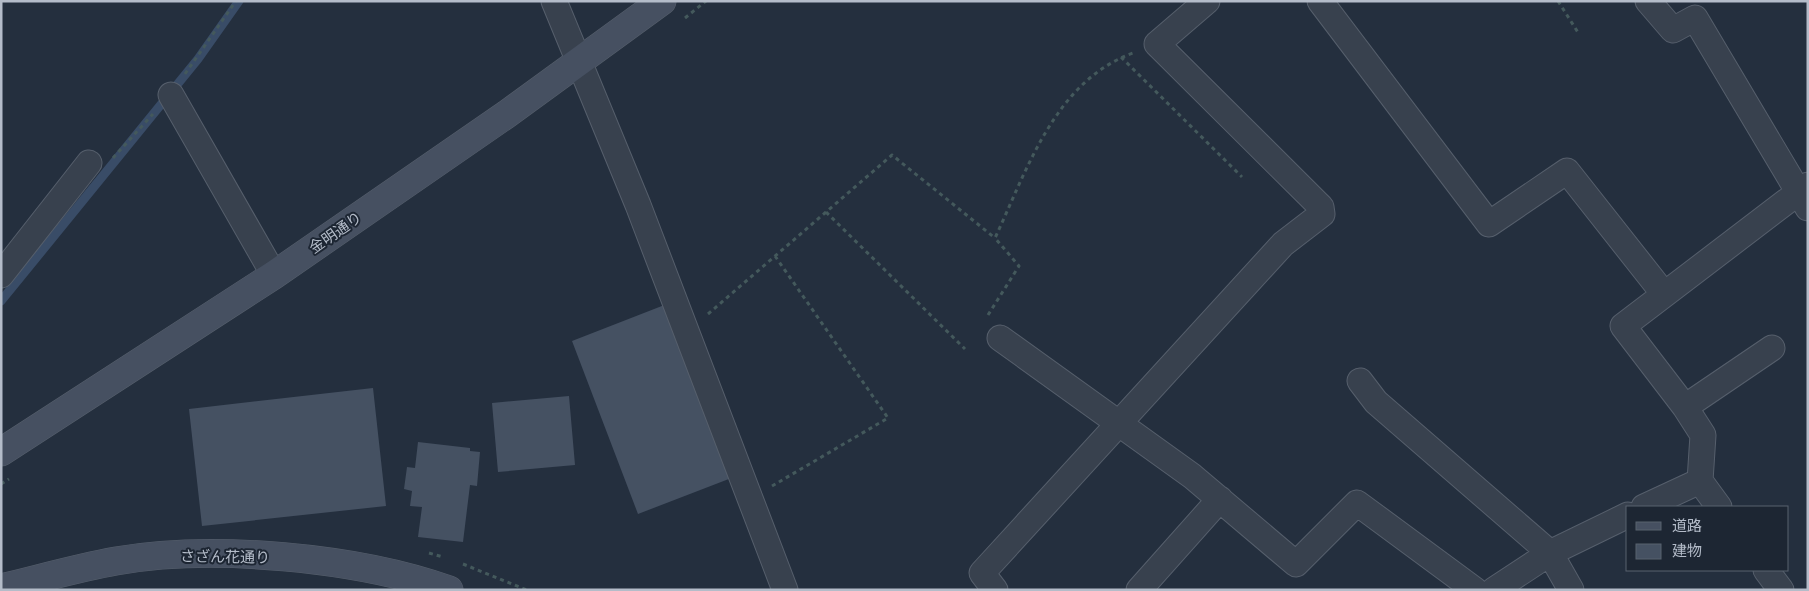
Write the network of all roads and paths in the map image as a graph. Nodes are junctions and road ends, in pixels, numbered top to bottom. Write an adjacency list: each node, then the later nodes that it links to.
1 (554, 1): 10 (street)
2 (662, 1): 10 (street, 金明通り)
3 (1207, 1): 8 (street)
4 (1320, 1): 20 (street)
5 (1558, 1): 7 (path)
6 (1648, 1): 14 (street)
7 (1578, 34)
8 (1158, 44): 9 (path); 27 (street)
9 (1120, 57): 13 (path); 16 (path)
10 (579, 62): 18 (street, 金明通り); 21 (street)
11 (171, 94): 18 (street)
12 (89, 163): 19 (street)
13 (1242, 177)
14 (1805, 195): 20 (street)
15 (826, 212): 16 (path); 17 (path); 24 (path)
16 (995, 238): 22 (path)
17 (775, 256): 21 (path); 30 (path)
18 (274, 274): 28 (street, 金明通り)
19 (1, 275)
20 (1664, 294): 26 (street)
21 (687, 333): 30 (street)
22 (1000, 338): 27 (street)
23 (1772, 348): 26 (street)
24 (965, 349)
25 (1360, 381): 35 (street)
26 (1685, 407): 29 (street)
27 (1118, 423): 31 (street); 40 (street)
28 (1, 452)
29 (1700, 481): 32 (street); 33 (street)
30 (750, 499): 39 (street)
31 (1220, 499): 41 (street); 42 (street)
32 (1646, 506)
33 (1718, 506)
34 (1626, 516): 35 (street)
35 (1550, 553): 43 (street); 44 (street)
36 (1767, 571): 45 (street)
37 (431, 587): 38 (street, さざん花通り)
38 (1, 588)
39 (785, 590)
40 (995, 590)
41 (1139, 590)
42 (1475, 590)
43 (1494, 590)
44 (1571, 590)
45 (1781, 590)

